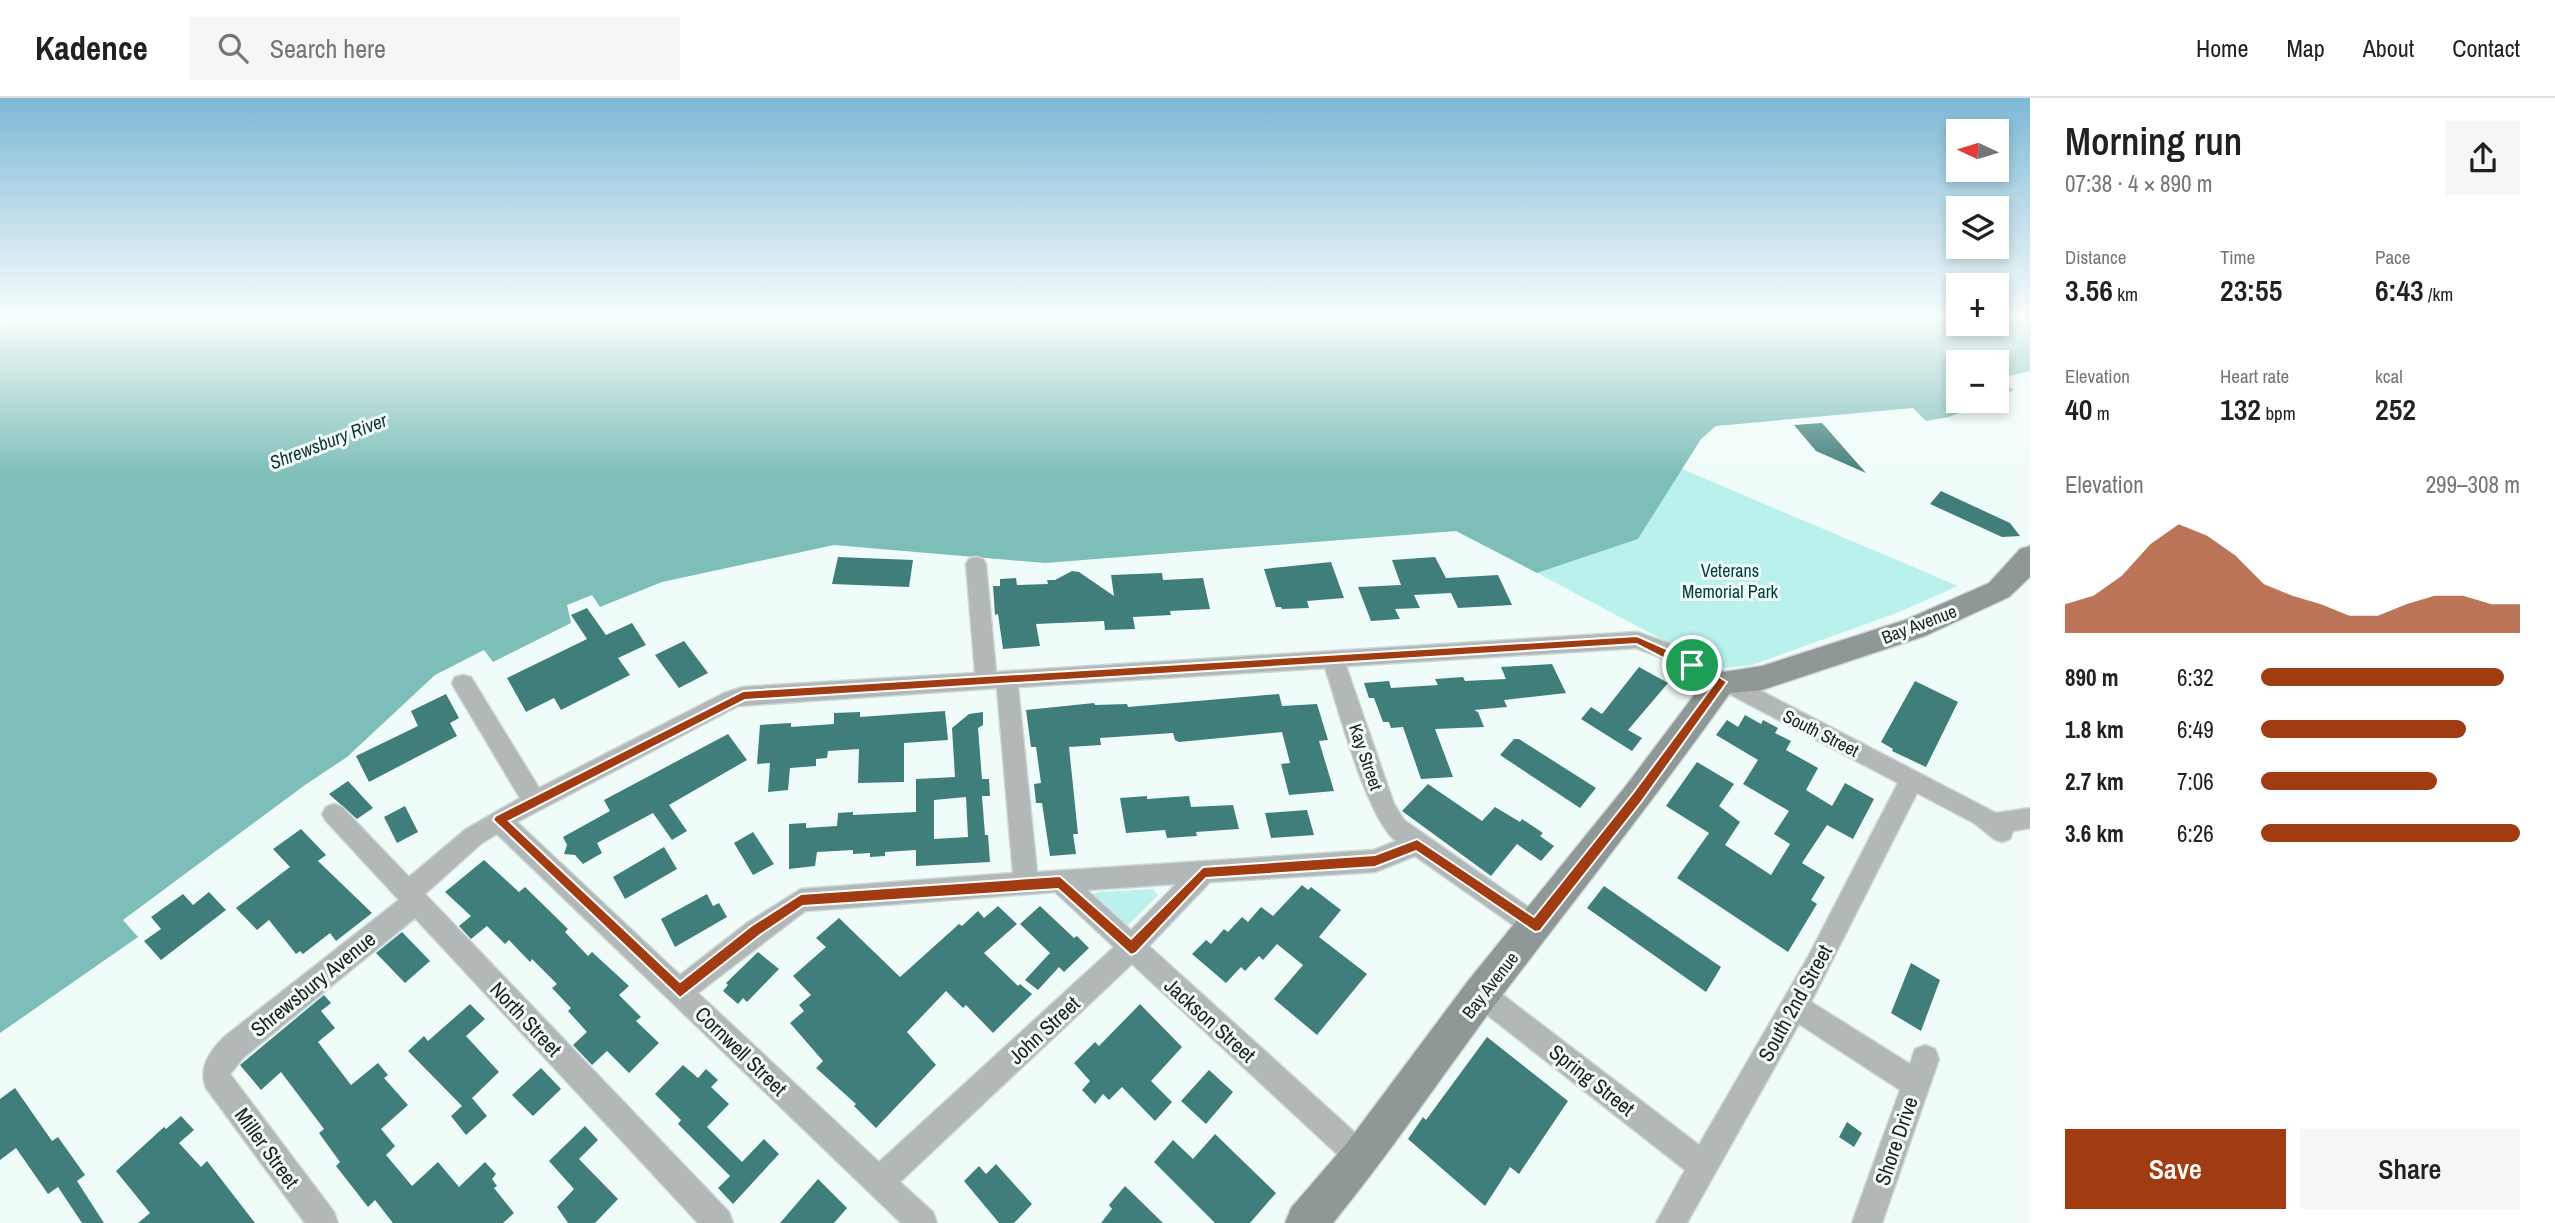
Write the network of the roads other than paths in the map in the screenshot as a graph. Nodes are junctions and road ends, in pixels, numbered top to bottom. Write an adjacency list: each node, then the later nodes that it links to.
1 (2030, 556): 6 (street, Bay Avenue)
2 (976, 564): 5 (street)
3 (1637, 640): 4 (street, Shrewsbury Avenue); 6 (street, South Street)
4 (1333, 660): 5 (street, Shrewsbury Avenue); 13 (street, Kay Street)
5 (997, 680): 9 (street, Shrewsbury Avenue); 16 (street)
6 (1721, 682): 8 (street, South Street); 18 (street, Bay Avenue)
7 (463, 683): 9 (street)
8 (1912, 779): 11 (street, South Street); 22 (street, South 2nd Street)
9 (535, 801): 12 (street, Shrewsbury Avenue)
10 (334, 814): 17 (street, North Street)
11 (2030, 818)
12 (499, 820): 17 (street, Shrewsbury Avenue); 20 (street, Cornwell Street)
13 (1417, 844): 14 (street); 18 (street, Kay Street)
14 (1203, 873): 15 (street); 19 (street, John Street)
15 (1060, 882): 16 (street); 19 (street, Jackson Street)
16 (1026, 883): 20 (street)
17 (412, 898): 23 (street, Shrewsbury Avenue); 28 (street, North Street)
18 (1535, 926): 21 (street, Bay Avenue)
19 (1131, 948): 24 (street, Jackson Street); 26 (street, John Street)
20 (680, 992): 26 (street, Cornwell Street)
21 (1481, 994): 24 (street, Bay Avenue); 25 (street, Spring Street)
22 (1794, 1006): 25 (street, South 2nd Street); 32 (street, Shore Drive)
23 (216, 1071): 27 (street, Miller Street)
24 (1361, 1157): 30 (street, Bay Avenue)
25 (1704, 1167): 31 (street, South 2nd Street)
26 (879, 1182): 29 (street, Cornwell Street)
27 (323, 1223)
28 (718, 1223)
29 (922, 1223)
30 (1306, 1223)
31 (1671, 1223)
32 (1867, 1223)

